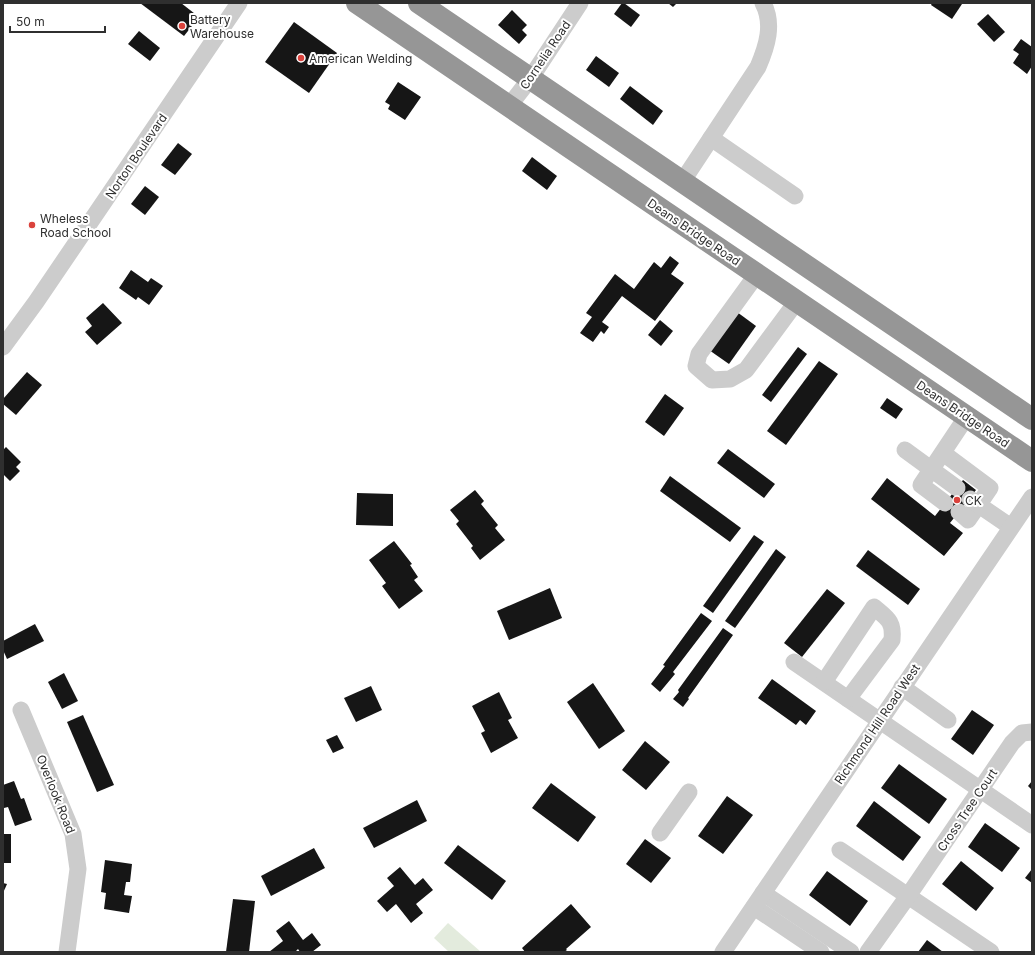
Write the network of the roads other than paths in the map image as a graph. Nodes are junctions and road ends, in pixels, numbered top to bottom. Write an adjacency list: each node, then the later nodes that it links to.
1 (239, 3): 13 (street, Norton Boulevard)
2 (357, 3): 7 (highway, Deans Bridge Road)
3 (419, 3): 6 (highway)
4 (580, 3): 6 (street, Cornelia Road)
5 (763, 3): 8 (street)
6 (530, 78): 7 (street, Cornelia Road); 9 (highway)
7 (509, 106): 11 (highway, Deans Bridge Road)
8 (711, 138): 9 (street); 10 (street)
9 (682, 182): 15 (highway)
10 (795, 196)
11 (757, 274): 12 (highway, Deans Bridge Road); 12 (street)
12 (797, 301): 14 (highway, Deans Bridge Road)
13 (3, 347)
14 (967, 416): 17 (street); 18 (highway, Deans Bridge Road)
15 (1032, 419)
16 (905, 450): 19 (street)
17 (943, 453): 19 (street); 20 (street)
18 (1032, 461)
19 (932, 470): 20 (street); 20 (street)
20 (968, 497): 22 (street)
21 (1032, 497): 22 (street, Richmond Hill Road West)
22 (1011, 527): 25 (street, Richmond Hill Road West)
23 (794, 662): 24 (street)
24 (824, 682): 26 (street); 26 (street)
25 (902, 687): 28 (street); 29 (street, Richmond Hill Road West)
26 (848, 699): 29 (street)
27 (21, 710): 39 (street, Overlook Road)
28 (948, 720)
29 (879, 721): 31 (street); 36 (street, Richmond Hill Road West)
30 (1032, 732): 31 (street, Cross Tree Court)
31 (980, 790): 33 (street); 37 (street, Cross Tree Court)
32 (689, 792): 34 (street)
33 (1032, 825)
34 (660, 833)
35 (840, 850): 37 (street)
36 (763, 892): 38 (street, Richmond Hill Road West); 42 (street)
37 (908, 896): 43 (street, Cross Tree Court); 44 (street)
38 (754, 907): 40 (street, Richmond Hill Road West); 41 (street)
39 (67, 952)
40 (723, 952)
41 (821, 952)
42 (851, 952)
43 (868, 952)
44 (991, 952)

